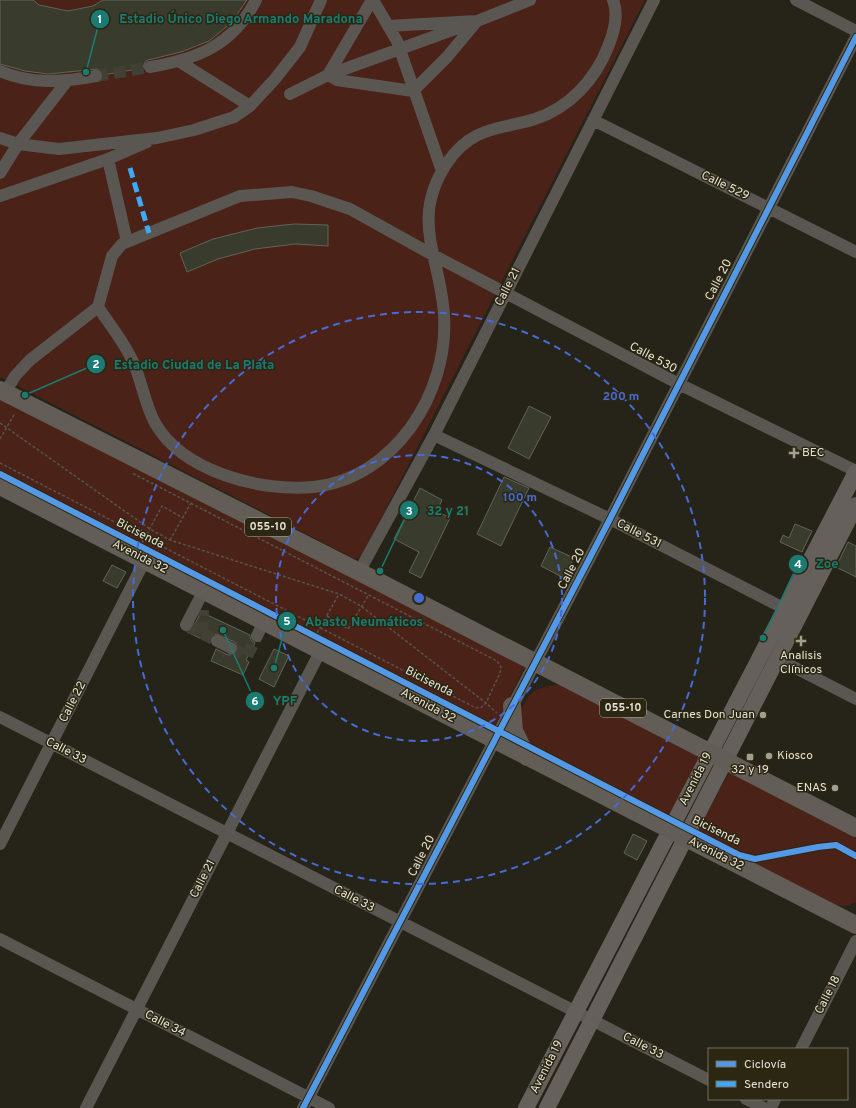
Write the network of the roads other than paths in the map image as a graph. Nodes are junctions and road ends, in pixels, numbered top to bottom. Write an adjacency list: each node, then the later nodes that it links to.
1 (256, 0): 12 (street)
2 (321, 0): 20 (street)
3 (372, 0): 9 (street); 15 (street)
4 (530, 0): 8 (street)
5 (613, 0): 26 (street)
6 (654, 0): 21 (street, Calle 21)
7 (796, 0): 10 (street)
8 (477, 21): 9 (street); 15 (street); 18 (street)
9 (388, 26): 18 (street)
10 (856, 31)
11 (856, 37): 29 (street, Calle 20)
12 (180, 62): 13 (street); 20 (street)
13 (150, 67)
14 (0, 71): 17 (street)
15 (328, 74): 18 (street); 19 (street)
16 (96, 76): 17 (street)
17 (67, 81): 24 (street)
18 (413, 91): 26 (street)
19 (290, 94)
20 (250, 106): 23 (street)
21 (593, 120): 29 (street, Calle 529); 33 (street, Calle 21)
22 (0, 138): 24 (street)
23 (157, 138): 24 (street); 25 (street)
24 (18, 144): 27 (street)
25 (108, 159): 28 (street); 30 (street)
26 (442, 171): 32 (street)
27 (0, 174)
28 (0, 196)
29 (769, 208): 31 (street, Calle 529); 35 (street, Calle 20)
30 (127, 242): 32 (street, Calle 530); 34 (street)
31 (856, 252)
32 (433, 255): 33 (street, Calle 530); 34 (street)
33 (506, 292): 35 (street, Calle 530); 37 (street, Calle 21)
34 (98, 307): 36 (street)
35 (679, 384): 38 (street, Calle 530); 41 (street, Calle 20)
36 (3, 392): 43 (highway, 055-10)
37 (434, 435): 41 (street, Calle 531); 43 (street, Calle 21)
38 (856, 472): 46 (main road, Avenida 19)
39 (0, 486): 42 (highway, Avenida 32)
40 (856, 505): 46 (main road, Avenida 19)
41 (610, 519): 46 (street, Calle 531); 52 (street, Calle 20)
42 (144, 552): 44 (highway, Avenida 32); 57 (street, Calle 22)
43 (359, 572): 52 (highway, 055-10)
44 (204, 590): 45 (street); 47 (street); 49 (highway, Avenida 32)
45 (203, 610)
46 (792, 612): 51 (main road, Avenida 19); 59 (main road, Avenida 19)
47 (186, 625)
48 (217, 641): 50 (street)
49 (319, 642): 56 (highway, Avenida 32); 61 (street, Calle 21)
50 (231, 648)
51 (778, 659): 53 (street); 59 (main road, Avenida 19)
52 (536, 663): 54 (street, Calle 20); 59 (highway, 055-10)
53 (856, 699)
54 (512, 706): 56 (street, Calle 20); 58 (highway)
55 (0, 717): 57 (street, Calle 33)
56 (495, 732): 58 (highway, Avenida 32); 64 (street, Calle 20)
57 (52, 744): 61 (street, Calle 33); 63 (street, Calle 22)
58 (527, 757): 62 (highway, Avenida 32)
59 (717, 757): 60 (highway, 055-10); 62 (main road, Avenida 19)
60 (856, 828)
61 (226, 833): 64 (street, Calle 33); 68 (street, Calle 21)
62 (677, 834): 65 (highway, Avenida 32); 69 (main road, Avenida 19); 70 (main road, Avenida 19)
63 (0, 844)
64 (400, 923): 69 (street, Calle 33); 74 (street, Calle 20)
65 (856, 925)
66 (0, 939): 68 (street, Calle 34)
67 (856, 941): 71 (street, Calle 18)
68 (136, 1009): 74 (street, Calle 34); 75 (street, Calle 21)
69 (575, 1011): 70 (street, Calle 33); 77 (main road, Avenida 19)
70 (592, 1020): 72 (street, Calle 33); 78 (main road, Avenida 19)
71 (802, 1048)
72 (708, 1079)
73 (748, 1100): 79 (street)
74 (305, 1103): 76 (street, Calle 34)
75 (86, 1108)
76 (329, 1108)
77 (526, 1108)
78 (547, 1108)
79 (764, 1108)

